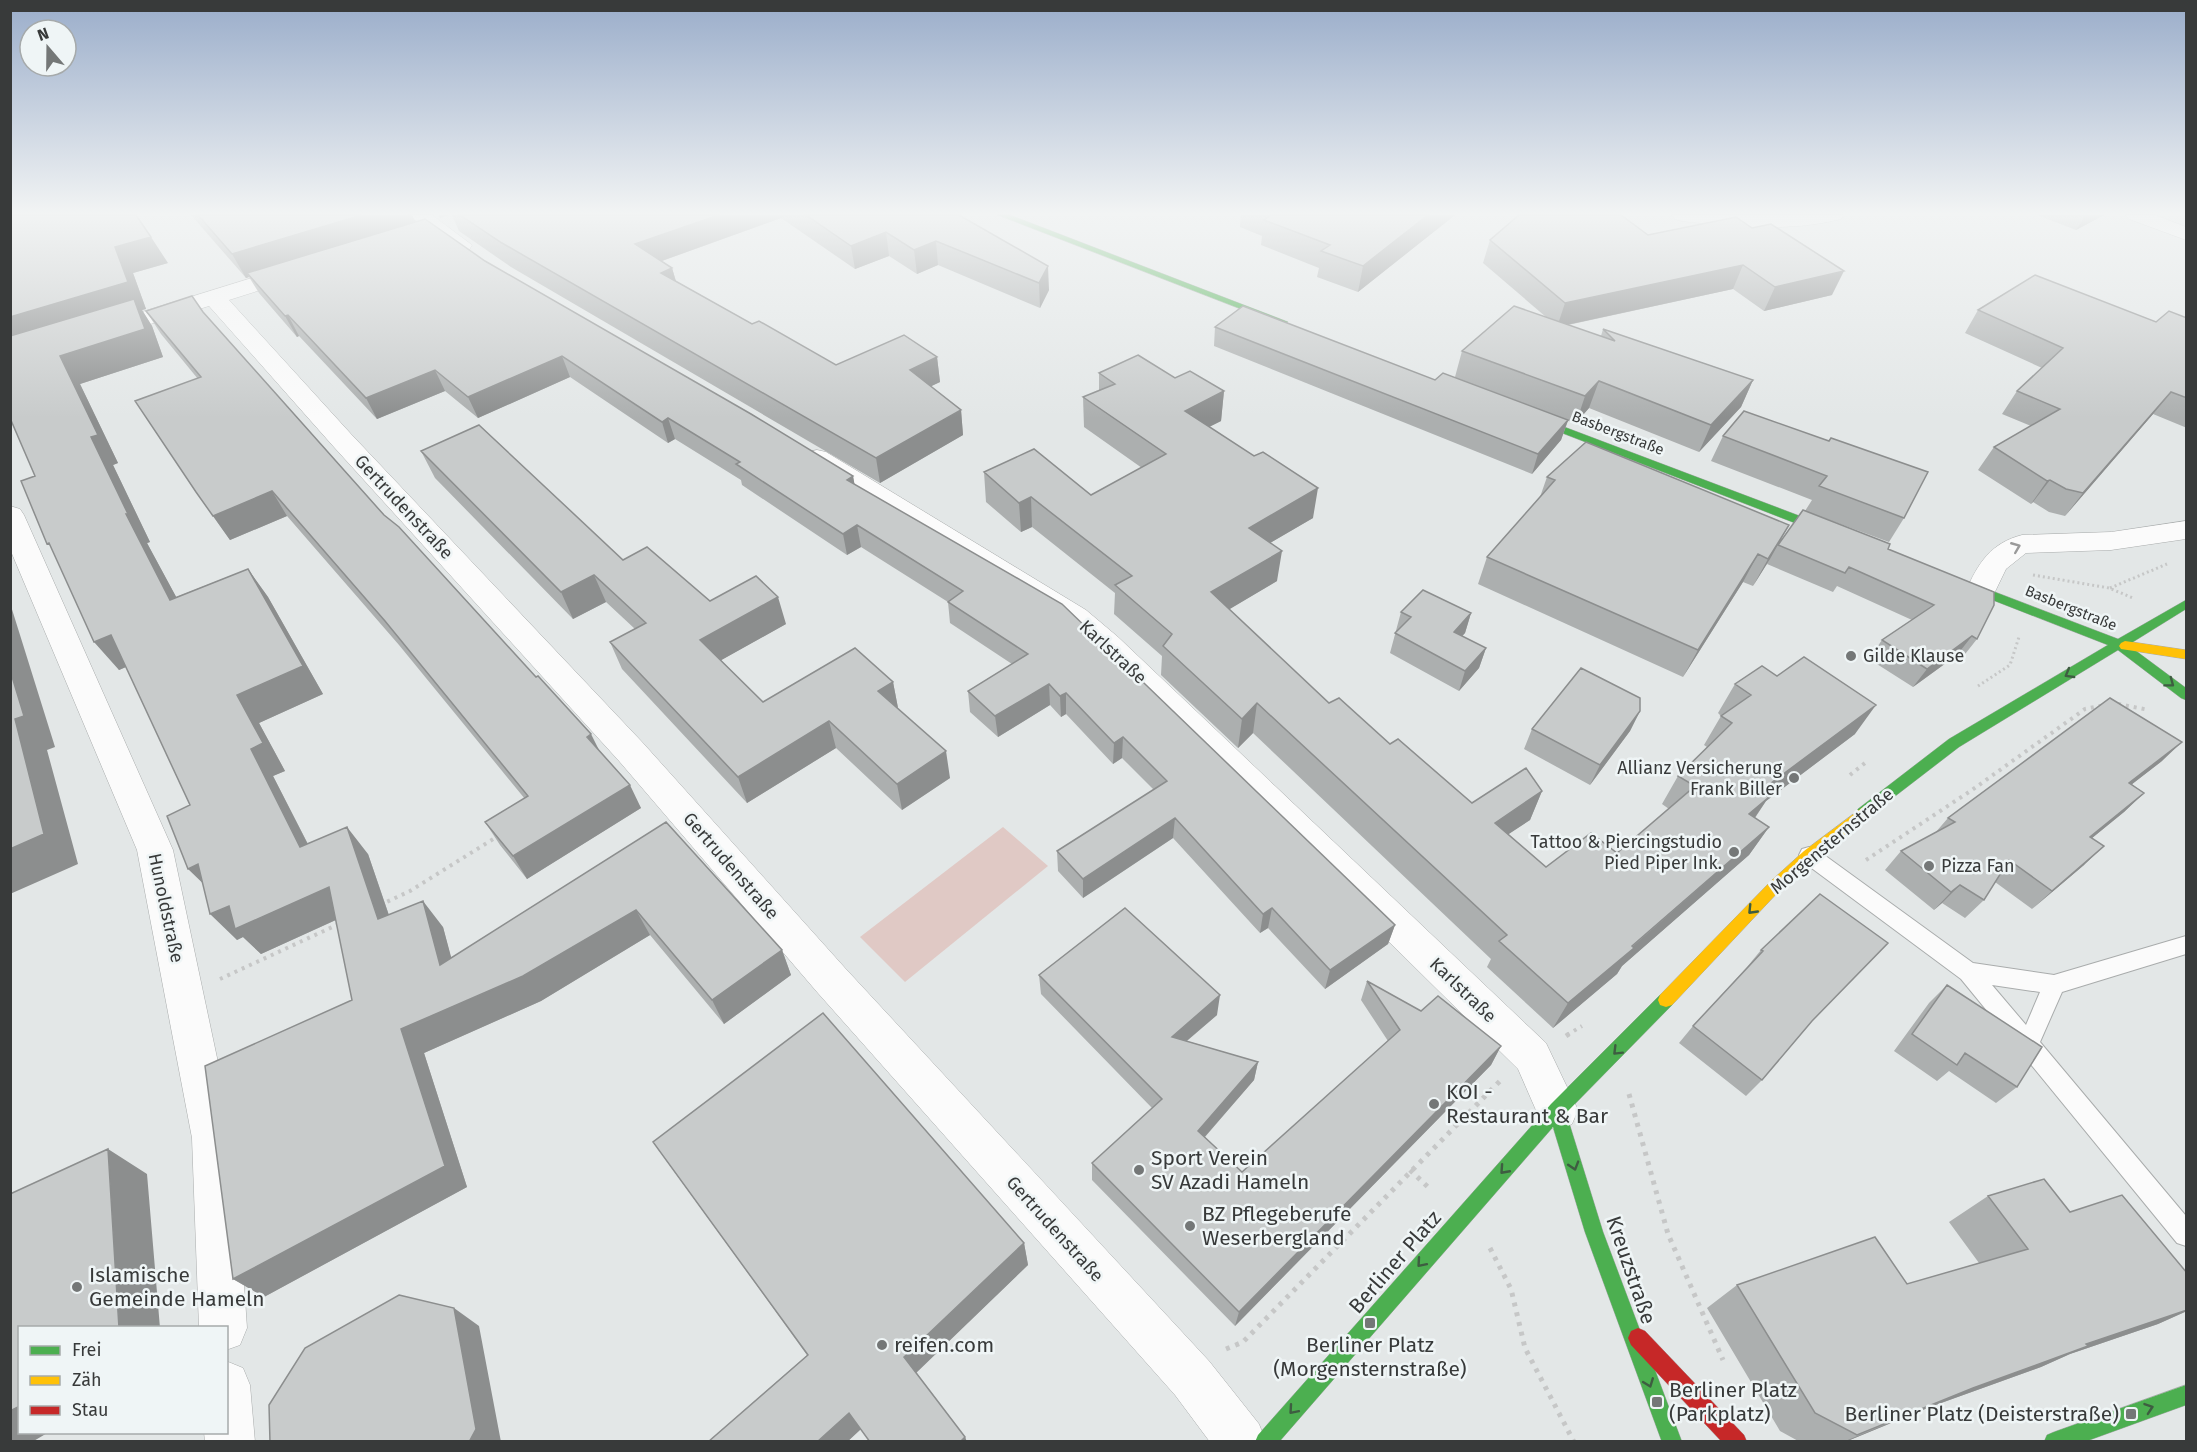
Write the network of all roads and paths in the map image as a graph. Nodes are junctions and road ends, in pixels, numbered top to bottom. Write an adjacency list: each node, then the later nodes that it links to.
1 (260, 283): 3 (street)
2 (1180, 283): 4 (main road)
3 (214, 297): 5 (street); 42 (street, Gertrudenstraße)
4 (1296, 327)
5 (90, 336)
6 (1509, 409): 10 (main road, Basbergstraße)
7 (796, 446): 34 (street, Karlstraße)
8 (10, 515): 31 (street, Hunoldstraße)
9 (2187, 530): 15 (street, one-way to 9)
10 (1849, 539)
11 (2176, 560): 14 (path)
12 (1937, 573): 15 (main road, Basbergstraße)
13 (2032, 575): 14 (path)
14 (2109, 588): 17 (path)
15 (1981, 591): 18 (main road, Basbergstraße)
16 (2187, 604): 17 (main road, Morgensternstraße)
17 (2171, 614): 18 (main road, Morgensternstraße)
18 (2120, 645): 19 (main road); 20 (main road); 21 (main road, one-way to 21); 24 (main road, Morgensternstraße, one-way to 24)
19 (2187, 655)
20 (2177, 670)
21 (2187, 695)
22 (2157, 714): 25 (path)
23 (500, 834): 26 (path)
24 (1809, 855): 25 (lane); 36 (main road, Morgensternstraße, one-way to 36)
25 (1840, 878): 29 (lane)
26 (377, 906)
27 (345, 921): 31 (path)
28 (2187, 945): 30 (lane)
29 (1968, 972): 30 (lane); 33 (lane)
30 (2054, 985): 33 (lane)
31 (184, 996): 39 (street, Hunoldstraße)
32 (1590, 1022): 34 (path)
33 (2028, 1046): 38 (lane)
34 (1532, 1056): 36 (street, Karlstraße); 42 (path)
35 (1628, 1090): 41 (path)
36 (1557, 1110): 37 (main road, Berliner Platz, one-way to 37); 40 (main road, Kreuzstraße, one-way to 40)
37 (1460, 1219): 47 (main road, Berliner Platz, one-way to 47); 48 (path)
38 (2187, 1234)
39 (223, 1326)
40 (1628, 1328): 49 (main road, Kreuzstraße, one-way to 49); 50 (main road)
41 (1725, 1364)
42 (1191, 1378): 46 (street, Gertrudenstraße)
43 (2187, 1395): 51 (main road, one-way to 43)
44 (228, 1414): 45 (street)
45 (230, 1442)
46 (1242, 1442)
47 (1265, 1442)
48 (1574, 1442)
49 (1672, 1442)
50 (1737, 1442)
51 (2054, 1442)

